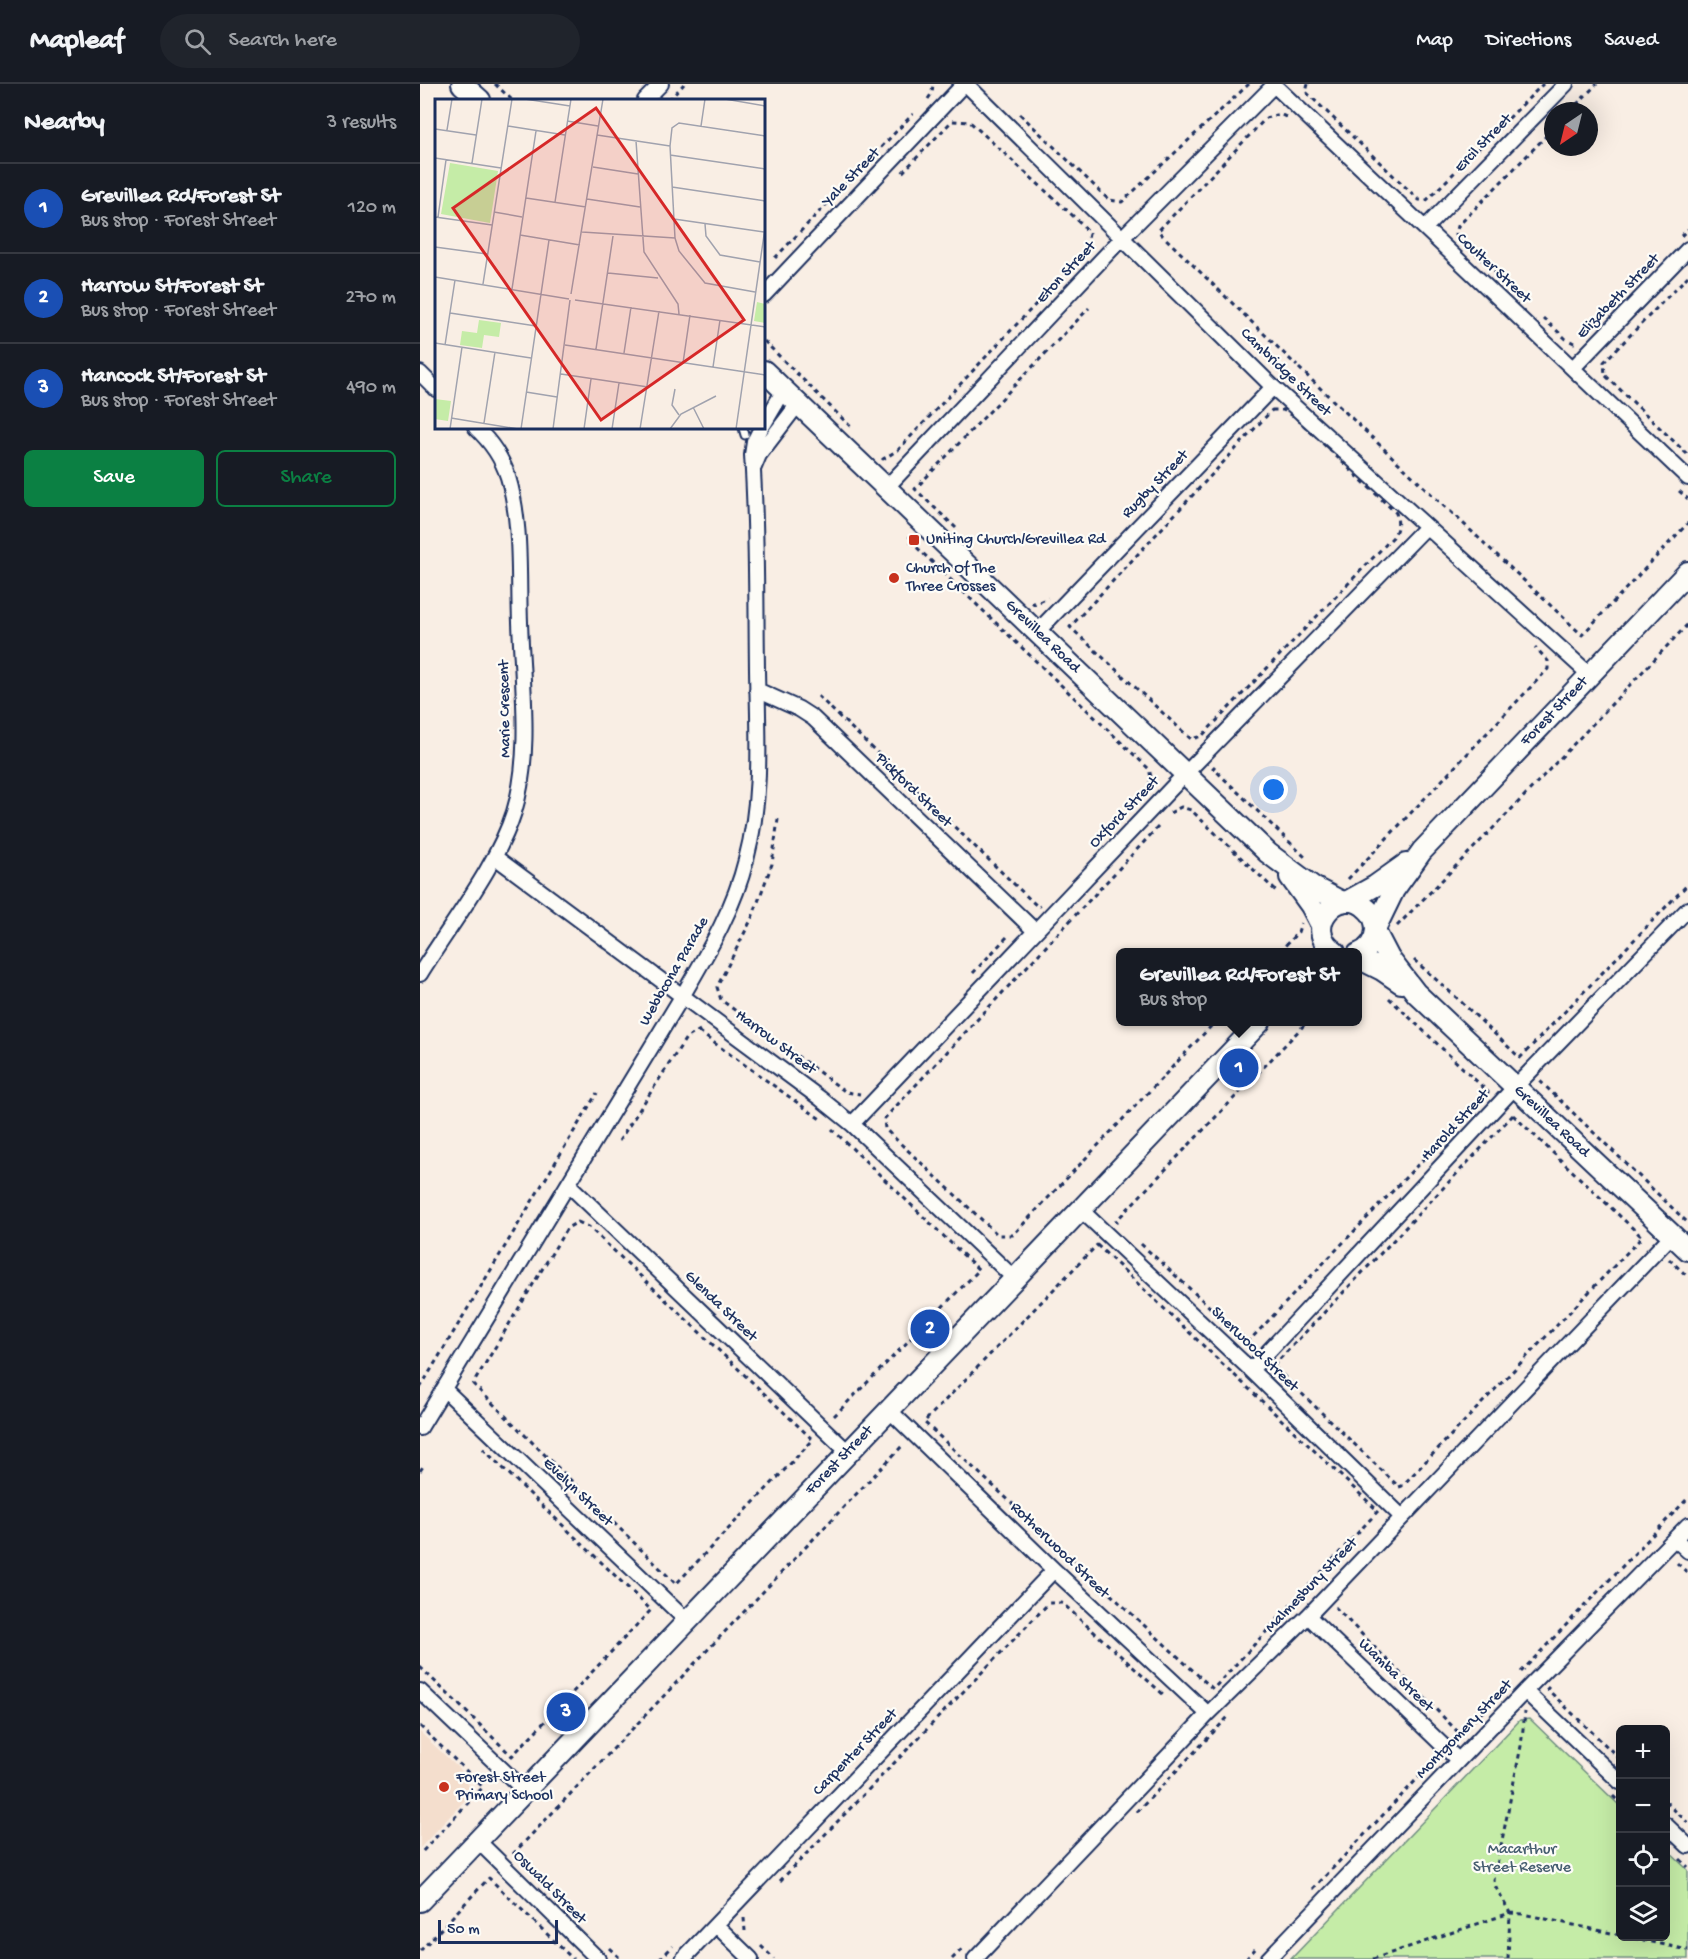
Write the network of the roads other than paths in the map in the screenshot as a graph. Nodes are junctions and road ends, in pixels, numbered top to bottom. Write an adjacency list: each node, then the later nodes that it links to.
1 (462, 84): 6 (street)
2 (661, 84): 7 (street)
3 (965, 84): 9 (street, Cambridge Street); 11 (street, Yale Street)
4 (1566, 84): 8 (street, Ercil Street)
5 (1275, 85): 8 (street, Coulter Street); 9 (street, Eton Street)
6 (479, 99)
7 (646, 99)
8 (1425, 228): 12 (street, Coulter Street)
9 (1124, 237): 15 (street, Cambridge Street); 23 (street, Eton Street)
10 (1688, 249): 12 (street, Elizabeth Street)
11 (765, 293)
12 (1573, 368): 22 (street, Coulter Street)
13 (765, 372): 17 (street, Grevillea Road)
14 (420, 373): 16 (street)
15 (1273, 387): 24 (street, Cambridge Street); 26 (street, Rugby Street)
16 (435, 388)
17 (791, 397): 18 (street, Webbcona Parade); 21 (street, Webbcona Parade); 23 (street, Grevillea Road)
18 (765, 423)
19 (477, 429): 31 (street, Marie Crescent)
20 (761, 429): 21 (street, Webbcona Parade)
21 (753, 472): 28 (street, Webbcona Parade)
22 (1688, 478)
23 (886, 488): 26 (street, Grevillea Road)
24 (1425, 526): 27 (street, Cambridge Street); 29 (street, Oxford Street)
25 (1688, 572): 27 (street, Forest Street)
26 (1037, 632): 29 (street, Grevillea Road)
27 (1590, 675): 30 (street, Forest Street)
28 (757, 690): 37 (street, Pickford Street); 44 (street, Webbcona Parade)
29 (1185, 774): 32 (street, Grevillea Road); 37 (street, Oxford Street)
30 (1422, 851): 33 (street, Forest Street); 36 (street, Forest Street)
31 (495, 857): 42 (street, Marie Crescent); 44 (street, Harrow Street)
32 (1317, 899): 33 (street, Grevillea Road); 35 (street, Grevillea Road)
33 (1345, 901): 35 (street); 36 (street, Grevillea Road)
34 (1687, 913): 46 (street, Harold Street)
35 (1321, 928): 38 (street); 39 (street, Grevillea Road)
36 (1382, 930): 40 (street, Grevillea Road); 43 (street, Grevillea Road)
37 (1035, 931): 47 (street, Oxford Street)
38 (1312, 948)
39 (1331, 948)
40 (1362, 953)
41 (1362, 958): 43 (street, Grevillea Road)
42 (420, 973)
43 (1416, 993): 46 (street, Grevillea Road)
44 (683, 995): 47 (street, Harrow Street); 48 (street, Webbcona Parade)
45 (1256, 1026): 49 (street, Forest Street)
46 (1514, 1088): 50 (street, Grevillea Road); 53 (street, Harold Street)
47 (852, 1124): 52 (street, Harrow Street)
48 (568, 1184): 54 (street, Webbcona Parade); 57 (street, Glenda Street)
49 (1081, 1210): 52 (street, Forest Street); 53 (street, Sherwood Street)
50 (1672, 1235): 51 (street, Grevillea Road); 58 (street, Malmesbury Street)
51 (1688, 1250)
52 (1015, 1279): 55 (street, Forest Street)
53 (1251, 1370): 58 (street, Sherwood Street)
54 (444, 1389): 56 (street, Webbcona Parade); 64 (street, Evelyn Street)
55 (890, 1410): 57 (street, Forest Street); 62 (street, Rotherwood Street)
56 (420, 1428)
57 (849, 1453): 64 (street, Forest Street)
58 (1402, 1517): 63 (street, Malmesbury Street)
59 (1688, 1525): 60 (street, Montgomery Street)
60 (1675, 1539): 61 (street); 66 (street, Montgomery Street)
61 (1688, 1551)
62 (1054, 1570): 67 (street, Rotherwood Street); 75 (street, Carpenter Street)
63 (1308, 1616): 67 (street, Malmesbury Street); 68 (street, Wamba Street)
64 (687, 1621): 70 (street, Forest Street)
65 (420, 1691): 70 (street)
66 (1525, 1691): 68 (street, Montgomery Street); 69 (street)
67 (1208, 1714): 79 (street, Malmesbury Street)
68 (1458, 1760): 80 (street, Montgomery Street)
69 (1617, 1779)
70 (524, 1790): 72 (street, Forest Street)
71 (1670, 1830): 73 (street)
72 (478, 1841): 74 (street, Forest Street); 76 (street, Oswald Street)
73 (1688, 1846)
74 (420, 1901)
75 (716, 1925): 77 (street, Carpenter Street); 78 (street)
76 (598, 1959)
77 (683, 1959)
78 (751, 1959)
79 (975, 1959)
80 (1268, 1959)

